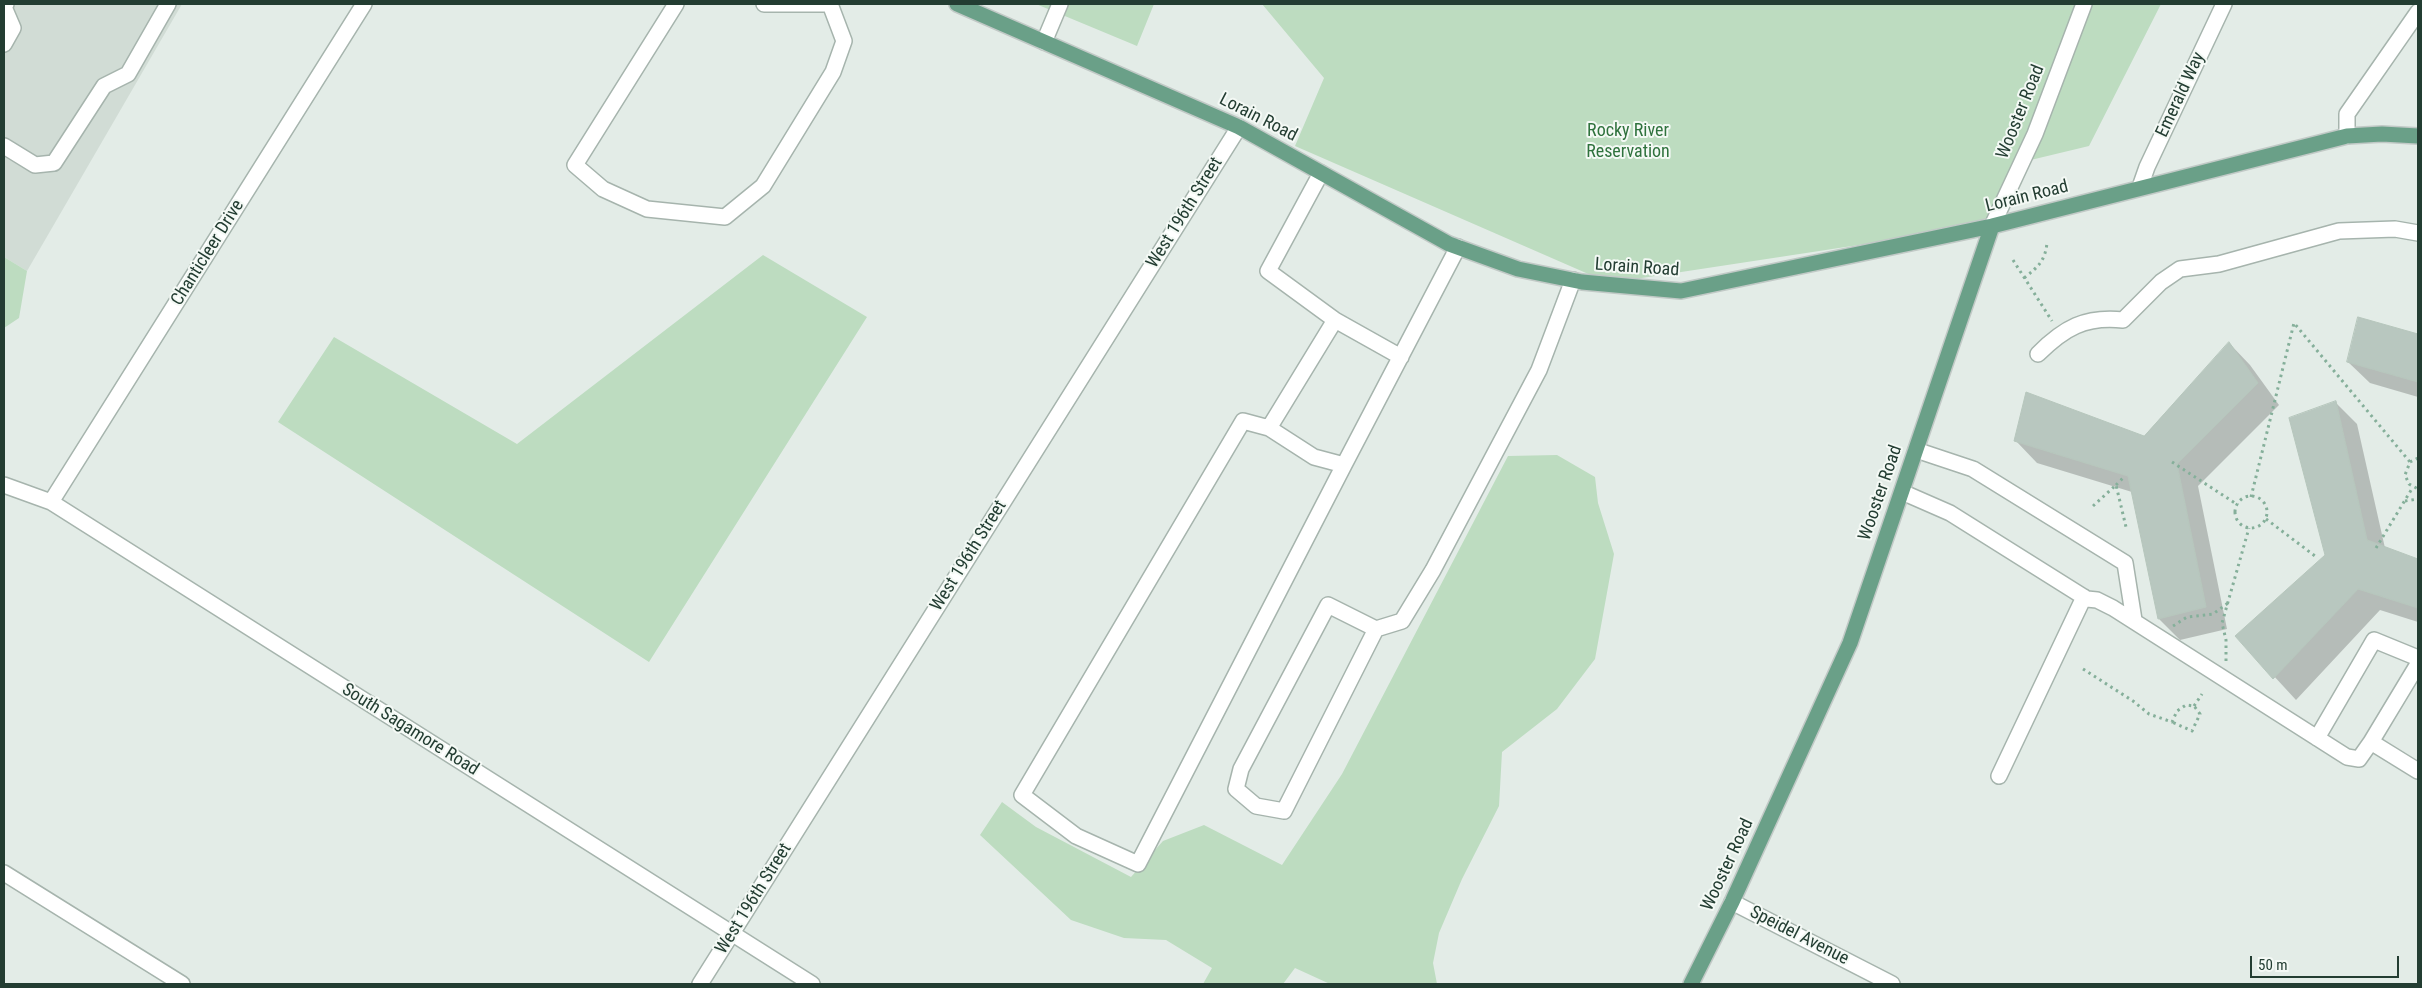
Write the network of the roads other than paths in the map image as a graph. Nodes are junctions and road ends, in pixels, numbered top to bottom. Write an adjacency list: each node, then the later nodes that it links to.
1 (6, 4): 13 (street)
2 (168, 4): 17 (street)
3 (364, 4): 32 (street, Chanticleer Drive)
4 (676, 4): 6 (street)
5 (764, 4): 6 (street)
6 (830, 4)
7 (956, 4): 12 (main road, Lorain Road)
8 (1060, 4): 12 (street)
9 (2084, 4): 20 (street, Wooster Road)
10 (2224, 4): 19 (street, Emerald Way)
11 (2418, 12): 15 (street)
12 (1044, 42): 14 (main road, Lorain Road)
13 (4, 44)
14 (1238, 127): 18 (main road, Lorain Road); 44 (street, West 196th Street)
15 (2347, 136): 16 (main road, Lorain Road); 19 (main road, Lorain Road)
16 (2418, 136)
17 (4, 146)
18 (1321, 173): 22 (main road, Lorain Road); 24 (street)
19 (2140, 187): 20 (main road, Lorain Road)
20 (1992, 226): 23 (main road, Lorain Road); 28 (main road, Wooster Road)
21 (2418, 233): 25 (street)
22 (1458, 248): 23 (main road, Lorain Road); 26 (street)
23 (1573, 280): 35 (street)
24 (1335, 320): 26 (street); 27 (street)
25 (2038, 354)
26 (1401, 357): 29 (street)
27 (1269, 428): 29 (street); 29 (street)
28 (1916, 450): 31 (main road, Wooster Road); 34 (street)
29 (1344, 464)
30 (4, 486): 32 (street, South Sagamore Road)
31 (1902, 492): 33 (street); 43 (main road, Wooster Road)
32 (51, 502): 44 (street, South Sagamore Road)
33 (2084, 596): 34 (street); 41 (street)
34 (2134, 620): 38 (street)
35 (1376, 629): 35 (street)
36 (2418, 658): 38 (street)
37 (2418, 664): 39 (street)
38 (2317, 738): 39 (street)
39 (2371, 742): 40 (street)
40 (2418, 769)
41 (1999, 776)
42 (4, 873): 45 (street)
43 (1732, 902): 48 (main road, Wooster Road); 49 (street, Speidel Avenue)
44 (732, 933): 46 (street, West 196th Street); 47 (street, South Sagamore Road)
45 (182, 984)
46 (700, 984)
47 (812, 984)
48 (1690, 984)
49 (1892, 984)

